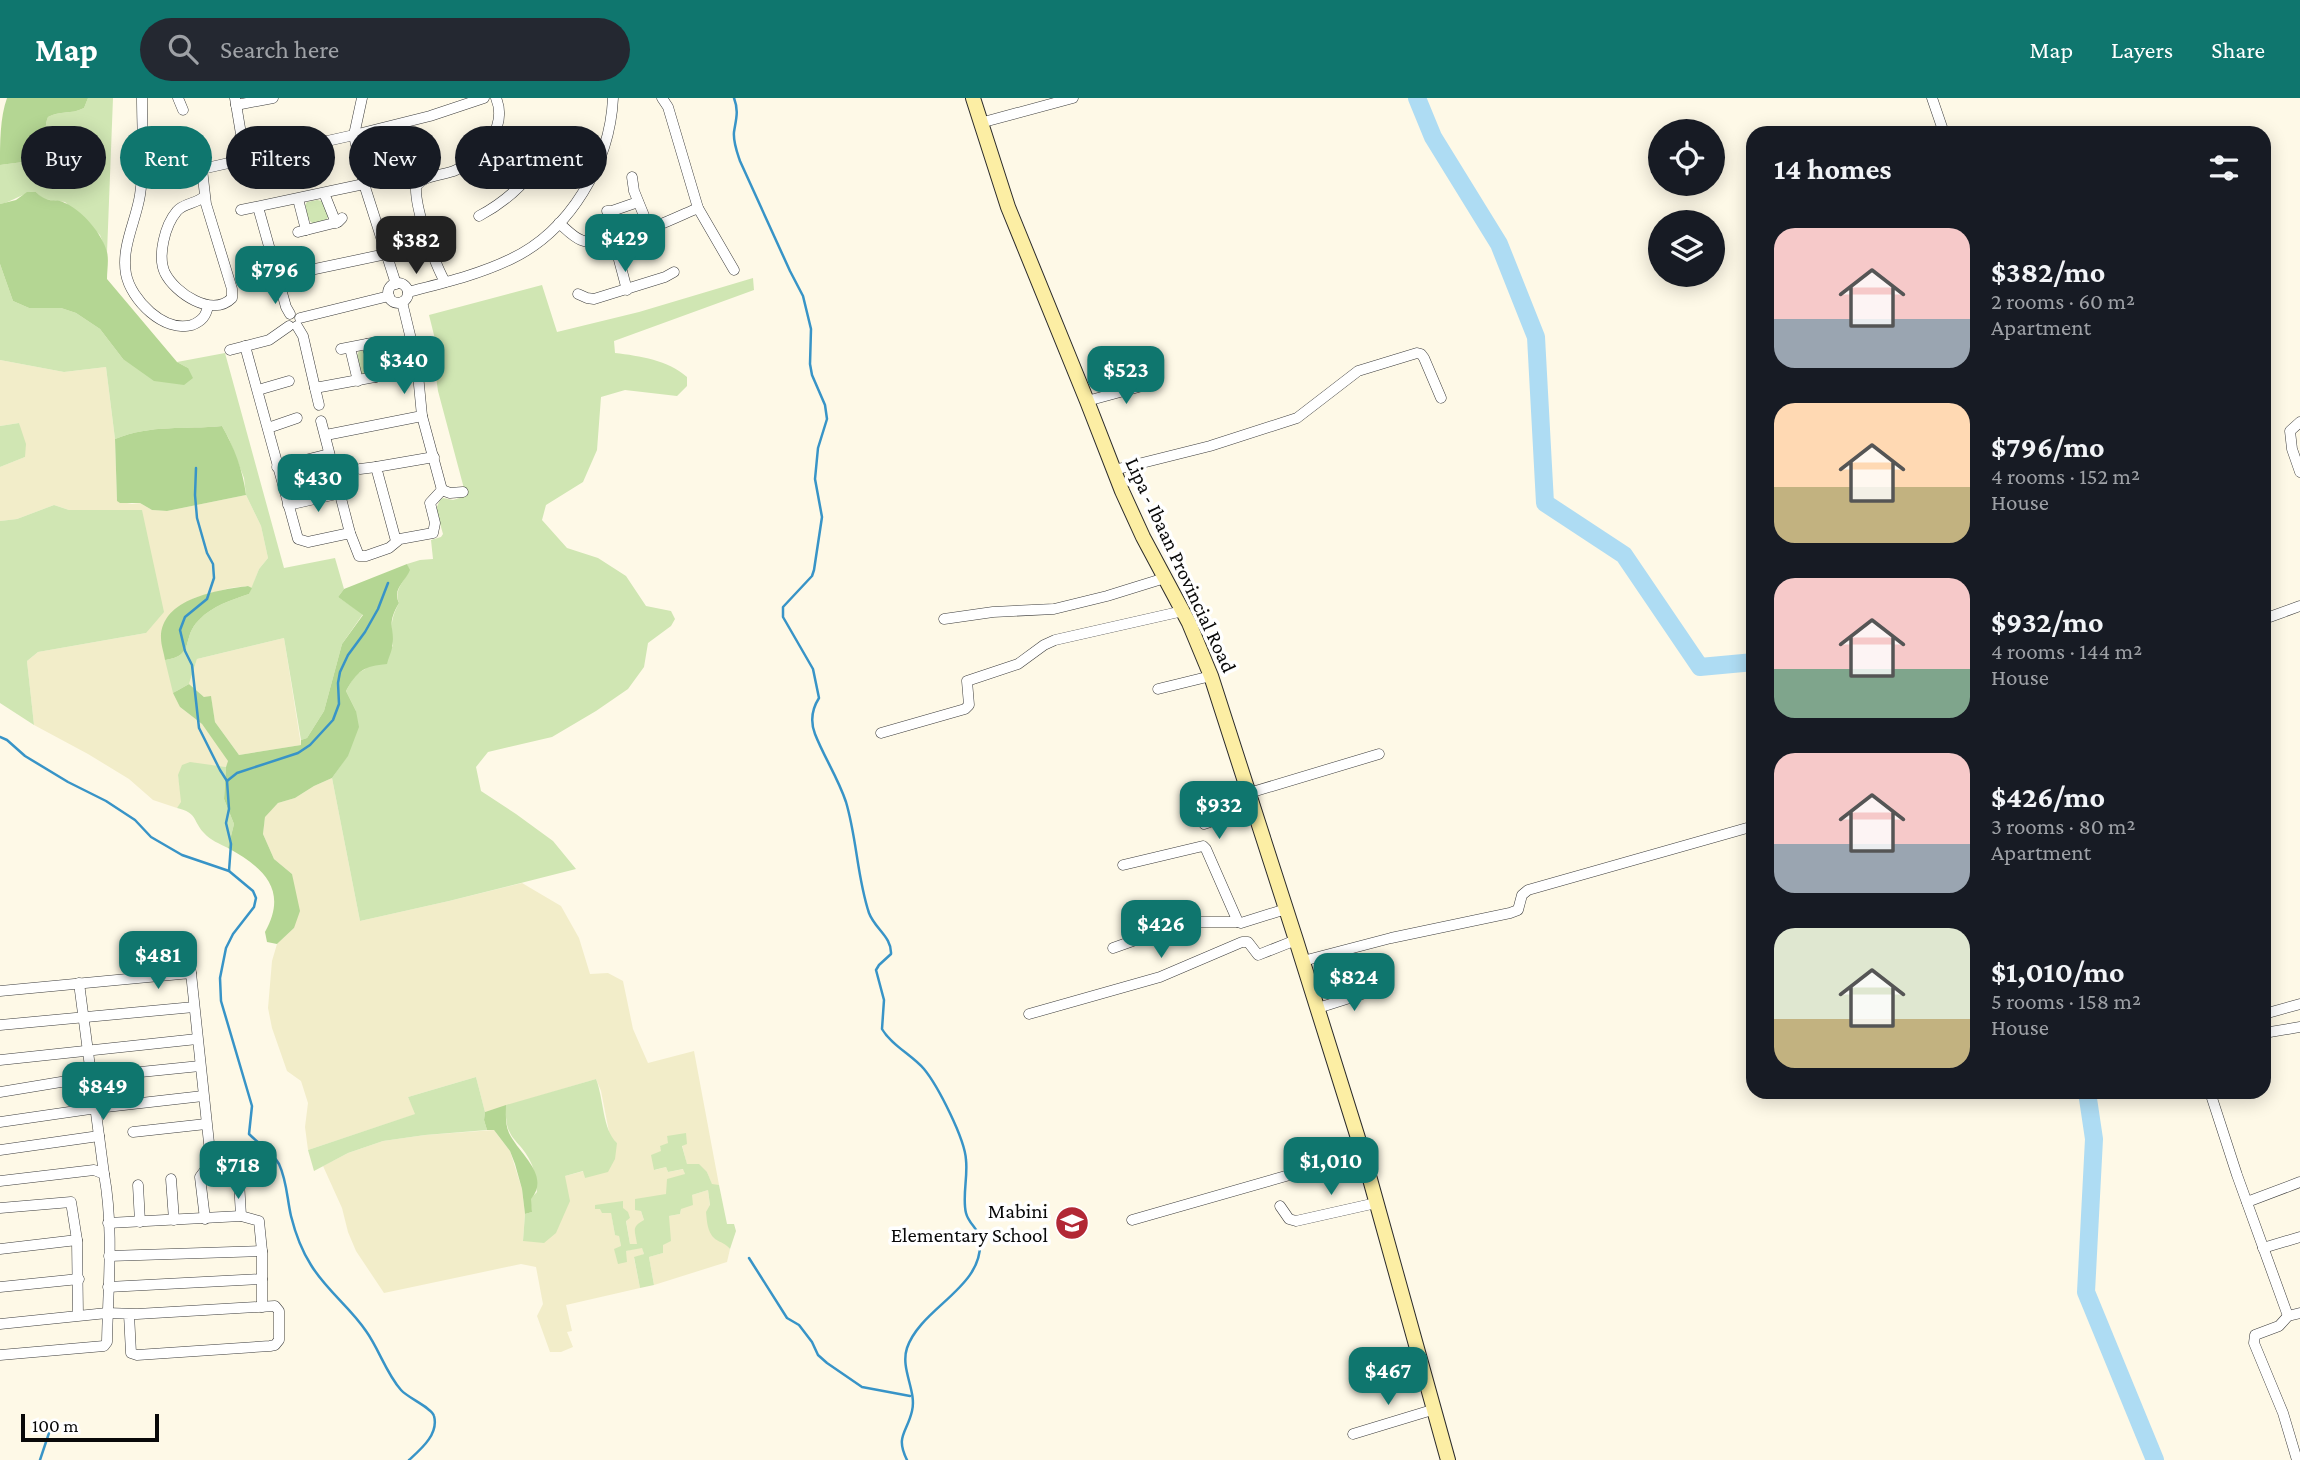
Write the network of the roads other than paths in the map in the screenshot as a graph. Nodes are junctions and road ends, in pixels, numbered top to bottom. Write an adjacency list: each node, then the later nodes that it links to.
1 (142, 98): 15 (street)
2 (178, 98): 13 (street)
3 (273, 98): 12 (street)
4 (362, 98): 17 (street)
5 (484, 98): 18 (street)
6 (496, 98): 19 (street)
7 (613, 98): 37 (street)
8 (662, 98): 33 (street)
9 (973, 98): 14 (main road, Lipa - Ibaan Provincial Road)
10 (1073, 98): 14 (street)
11 (1932, 98): 20 (street)
12 (236, 102): 16 (street)
13 (183, 110)
14 (980, 123): 63 (main road, Lipa - Ibaan Provincial Road)
15 (142, 126)
16 (240, 126)
17 (356, 126)
18 (391, 126)
19 (496, 126)
20 (1942, 126)
21 (455, 169): 44 (street)
22 (632, 177): 31 (street)
23 (349, 187): 28 (street)
24 (140, 189): 51 (street)
25 (204, 189): 29 (street)
26 (366, 189): 40 (street)
27 (516, 189): 36 (street)
28 (324, 193): 30 (street); 30 (street)
29 (205, 196): 51 (street); 51 (street)
30 (298, 199): 32 (street)
31 (638, 202): 35 (street); 38 (street)
32 (258, 207): 34 (street); 43 (street)
33 (698, 208): 38 (street); 41 (street)
34 (241, 210)
35 (607, 211)
36 (479, 216)
37 (559, 223): 39 (street); 44 (street)
38 (649, 228): 39 (street)
39 (614, 241): 46 (street)
40 (386, 254): 43 (street); 45 (street)
41 (734, 270)
42 (674, 272): 46 (street)
43 (277, 277): 52 (street)
44 (445, 282): 47 (street)
45 (396, 284): 47 (street); 49 (street)
46 (626, 290): 48 (street)
47 (408, 292): 50 (street)
48 (578, 294)
49 (389, 296): 50 (street); 52 (street)
50 (402, 302): 55 (street)
51 (208, 306)
52 (294, 321): 53 (street); 60 (street)
53 (245, 346): 54 (street); 61 (street)
54 (230, 349)
55 (418, 369): 56 (street); 65 (street)
56 (376, 377): 57 (street); 57 (street)
57 (358, 381): 60 (street)
58 (289, 382): 61 (street)
59 (1157, 382): 63 (street)
60 (315, 388): 64 (street)
61 (258, 390): 69 (street)
62 (1441, 398): 76 (street)
63 (1087, 401): 76 (main road, Lipa - Ibaan Provincial Road)
64 (319, 405)
65 (422, 416): 70 (street); 72 (street)
66 (297, 418): 69 (street)
67 (321, 421): 70 (street)
68 (2300, 422): 77 (street)
69 (268, 428): 73 (street)
70 (326, 435): 71 (street)
71 (329, 454): 73 (street); 80 (street)
72 (434, 457): 74 (street); 78 (street)
73 (277, 467): 81 (street)
74 (376, 467): 75 (street); 83 (street)
75 (360, 469)
76 (1114, 470): 84 (main road, Lipa - Ibaan Provincial Road)
77 (2300, 472)
78 (442, 490): 79 (street); 83 (street)
79 (463, 492)
80 (341, 493): 81 (street); 82 (street)
81 (288, 505): 82 (street)
82 (351, 533): 83 (street)
83 (396, 541)
84 (1166, 578): 86 (main road, Lipa - Ibaan Provincial Road); 88 (street)
85 (2300, 606): 87 (street)
86 (1183, 611): 89 (main road, Lipa - Ibaan Provincial Road); 91 (street)
87 (2271, 616)
88 (944, 620)
89 (1211, 676): 90 (street); 93 (main road, Lipa - Ibaan Provincial Road)
90 (1158, 689)
91 (881, 733)
92 (1379, 754): 93 (street)
93 (1251, 800): 94 (street); 97 (main road, Lipa - Ibaan Provincial Road)
94 (1204, 824)
95 (1746, 828): 102 (street)
96 (1123, 865): 98 (street)
97 (1286, 909): 98 (street); 99 (main road, Lipa - Ibaan Provincial Road)
98 (1238, 922): 100 (street)
99 (1296, 940): 102 (main road, Lipa - Ibaan Provincial Road); 111 (street)
100 (1113, 948)
101 (189, 961): 103 (street)
102 (1303, 961): 109 (main road, Lipa - Ibaan Provincial Road)
103 (191, 973): 104 (street); 108 (street)
104 (79, 983): 106 (street); 112 (street)
105 (1381, 988): 109 (street)
106 (0, 990)
107 (2300, 1004): 110 (street)
108 (194, 1007): 112 (street); 116 (street)
109 (1318, 1008): 130 (main road, Lipa - Ibaan Provincial Road)
110 (2271, 1012)
111 (1029, 1014)
112 (83, 1017): 113 (street); 117 (street)
113 (0, 1025)
114 (2300, 1027): 115 (street)
115 (2271, 1032)
116 (197, 1039): 117 (street); 119 (street)
117 (87, 1049): 118 (street); 120 (street)
118 (0, 1060)
119 (200, 1066): 120 (street); 122 (street)
120 (91, 1077): 121 (street); 124 (street)
121 (0, 1092)
122 (202, 1096): 124 (street); 126 (street)
123 (2212, 1099): 137 (street)
124 (97, 1108): 125 (street); 128 (street)
125 (0, 1122)
126 (206, 1124): 127 (street); 142 (street)
127 (133, 1132)
128 (99, 1136): 129 (street); 131 (street)
129 (0, 1150)
130 (1363, 1154): 138 (main road, Lipa - Ibaan Provincial Road); 144 (street)
131 (104, 1174): 133 (street); 146 (street)
132 (171, 1179): 143 (street)
133 (0, 1181)
134 (239, 1181): 141 (street)
135 (2300, 1182): 137 (street)
136 (138, 1185): 145 (street)
137 (2246, 1202): 149 (street)
138 (1376, 1203): 139 (street); 165 (main road, Lipa - Ibaan Provincial Road)
139 (1280, 1206)
140 (0, 1208): 148 (street)
141 (241, 1216): 142 (street); 151 (street)
142 (205, 1219): 143 (street)
143 (174, 1220): 145 (street)
144 (1132, 1220)
145 (140, 1222): 146 (street)
146 (108, 1223): 152 (street)
147 (2300, 1237): 149 (street)
148 (77, 1240): 150 (street); 153 (street)
149 (2263, 1248): 162 (street)
150 (0, 1249)
151 (262, 1251): 152 (street); 154 (street)
152 (109, 1256): 156 (street)
153 (79, 1279): 155 (street); 161 (street)
154 (262, 1279): 156 (street); 157 (street)
155 (0, 1287)
156 (108, 1287): 158 (street)
157 (262, 1307): 160 (street); 160 (street)
158 (107, 1313): 160 (street); 161 (street); 164 (street)
159 (2300, 1313): 162 (street)
160 (129, 1314)
161 (78, 1315): 163 (street)
162 (2288, 1316): 168 (street)
163 (0, 1324)
164 (0, 1355)
165 (1432, 1410): 166 (street); 167 (main road, Lipa - Ibaan Provincial Road)
166 (1353, 1434)
167 (1447, 1460)
168 (2297, 1460)

